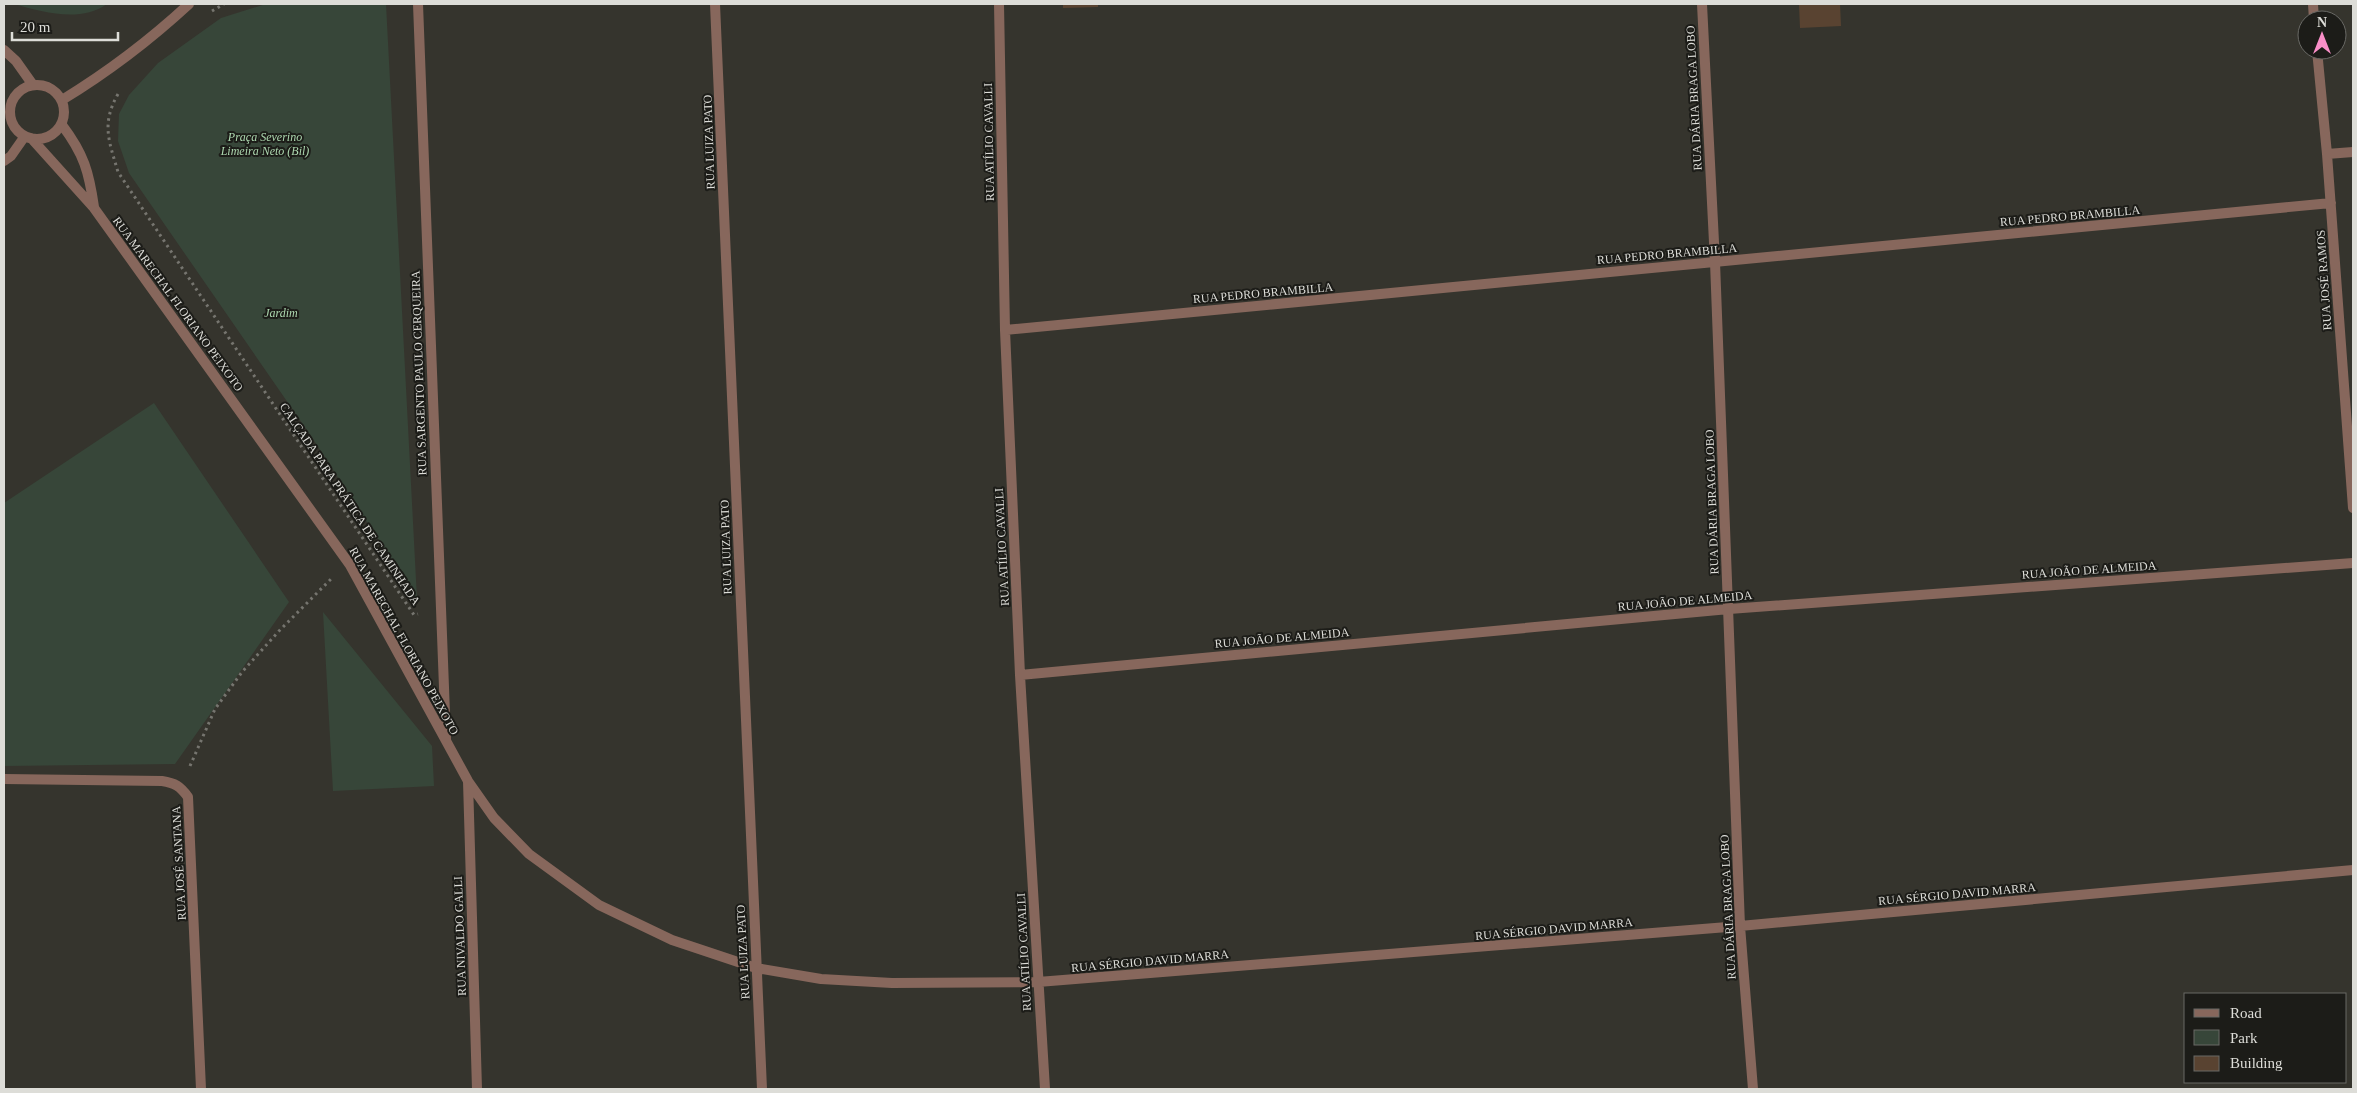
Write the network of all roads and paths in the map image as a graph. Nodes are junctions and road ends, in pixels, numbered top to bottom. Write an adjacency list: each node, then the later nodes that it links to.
1 (190, 4): 12 (street)
2 (224, 4): 7 (path)
3 (418, 4): 31 (street, RUA SARGENTO PAULO CERQUEIRA)
4 (715, 4): 37 (street, RUA LUIZA PATO)
5 (998, 4): 22 (street, RUA ATÍLIO CAVALLI)
6 (1702, 4): 21 (street, RUA DÁRIA BRAGA LOBO)
7 (210, 12)
8 (4, 50): 10 (street)
9 (2318, 60): 17 (street, RUA JOSÉ RAMOS)
10 (33, 85): 12 (street); 13 (street)
11 (122, 86): 25 (path, CALÇADA PARA PRÁTICA DE CAMINHADA)
12 (62, 100): 14 (street)
13 (7, 110): 15 (street)
14 (62, 125): 15 (street); 20 (street)
15 (28, 137): 18 (street); 20 (street, RUA MARECHAL FLORIANO PEIXOTO)
16 (2353, 152): 17 (street)
17 (2327, 154): 19 (street, RUA JOSÉ RAMOS)
18 (4, 161)
19 (2331, 203): 21 (street, RUA PEDRO BRAMBILLA); 23 (street, RUA JOSÉ RAMOS)
20 (94, 208): 27 (street, RUA MARECHAL FLORIANO PEIXOTO)
21 (1714, 262): 22 (street, RUA PEDRO BRAMBILLA); 28 (street, RUA DÁRIA BRAGA LOBO)
22 (1005, 330): 30 (street, RUA ATÍLIO CAVALLI)
23 (2350, 410): 24 (street, RUA JOSÉ RAMOS)
24 (2353, 508)
25 (371, 549): 27 (path); 29 (path, CALÇADA PARA PRÁTICA DE CAMINHADA)
26 (2353, 563): 28 (street, RUA JOÃO DE ALMEIDA)
27 (350, 565): 31 (street, RUA MARECHAL FLORIANO PEIXOTO); 34 (path)
28 (1729, 609): 30 (street, RUA JOÃO DE ALMEIDA); 36 (street, RUA DÁRIA BRAGA LOBO)
29 (423, 614)
30 (1020, 675): 38 (street, RUA ATÍLIO CAVALLI)
31 (446, 742): 33 (street, RUA MARECHAL FLORIANO PEIXOTO)
32 (4, 779): 34 (street, RUA JOSÉ SANTANA)
33 (468, 781): 37 (street, RUA MARECHAL FLORIANO PEIXOTO); 40 (street, RUA NIVALDO GALLI)
34 (181, 787): 39 (street, RUA JOSÉ SANTANA)
35 (2353, 870): 36 (street, RUA SÉRGIO DAVID MARRA)
36 (1740, 926): 38 (street, RUA SÉRGIO DAVID MARRA); 43 (street, RUA DÁRIA BRAGA LOBO)
37 (756, 968): 38 (street, RUA SÉRGIO DAVID MARRA); 41 (street, RUA LUIZA PATO)
38 (1038, 982): 42 (street, RUA ATÍLIO CAVALLI)
39 (201, 1089)
40 (477, 1089)
41 (762, 1089)
42 (1045, 1089)
43 (1753, 1089)

